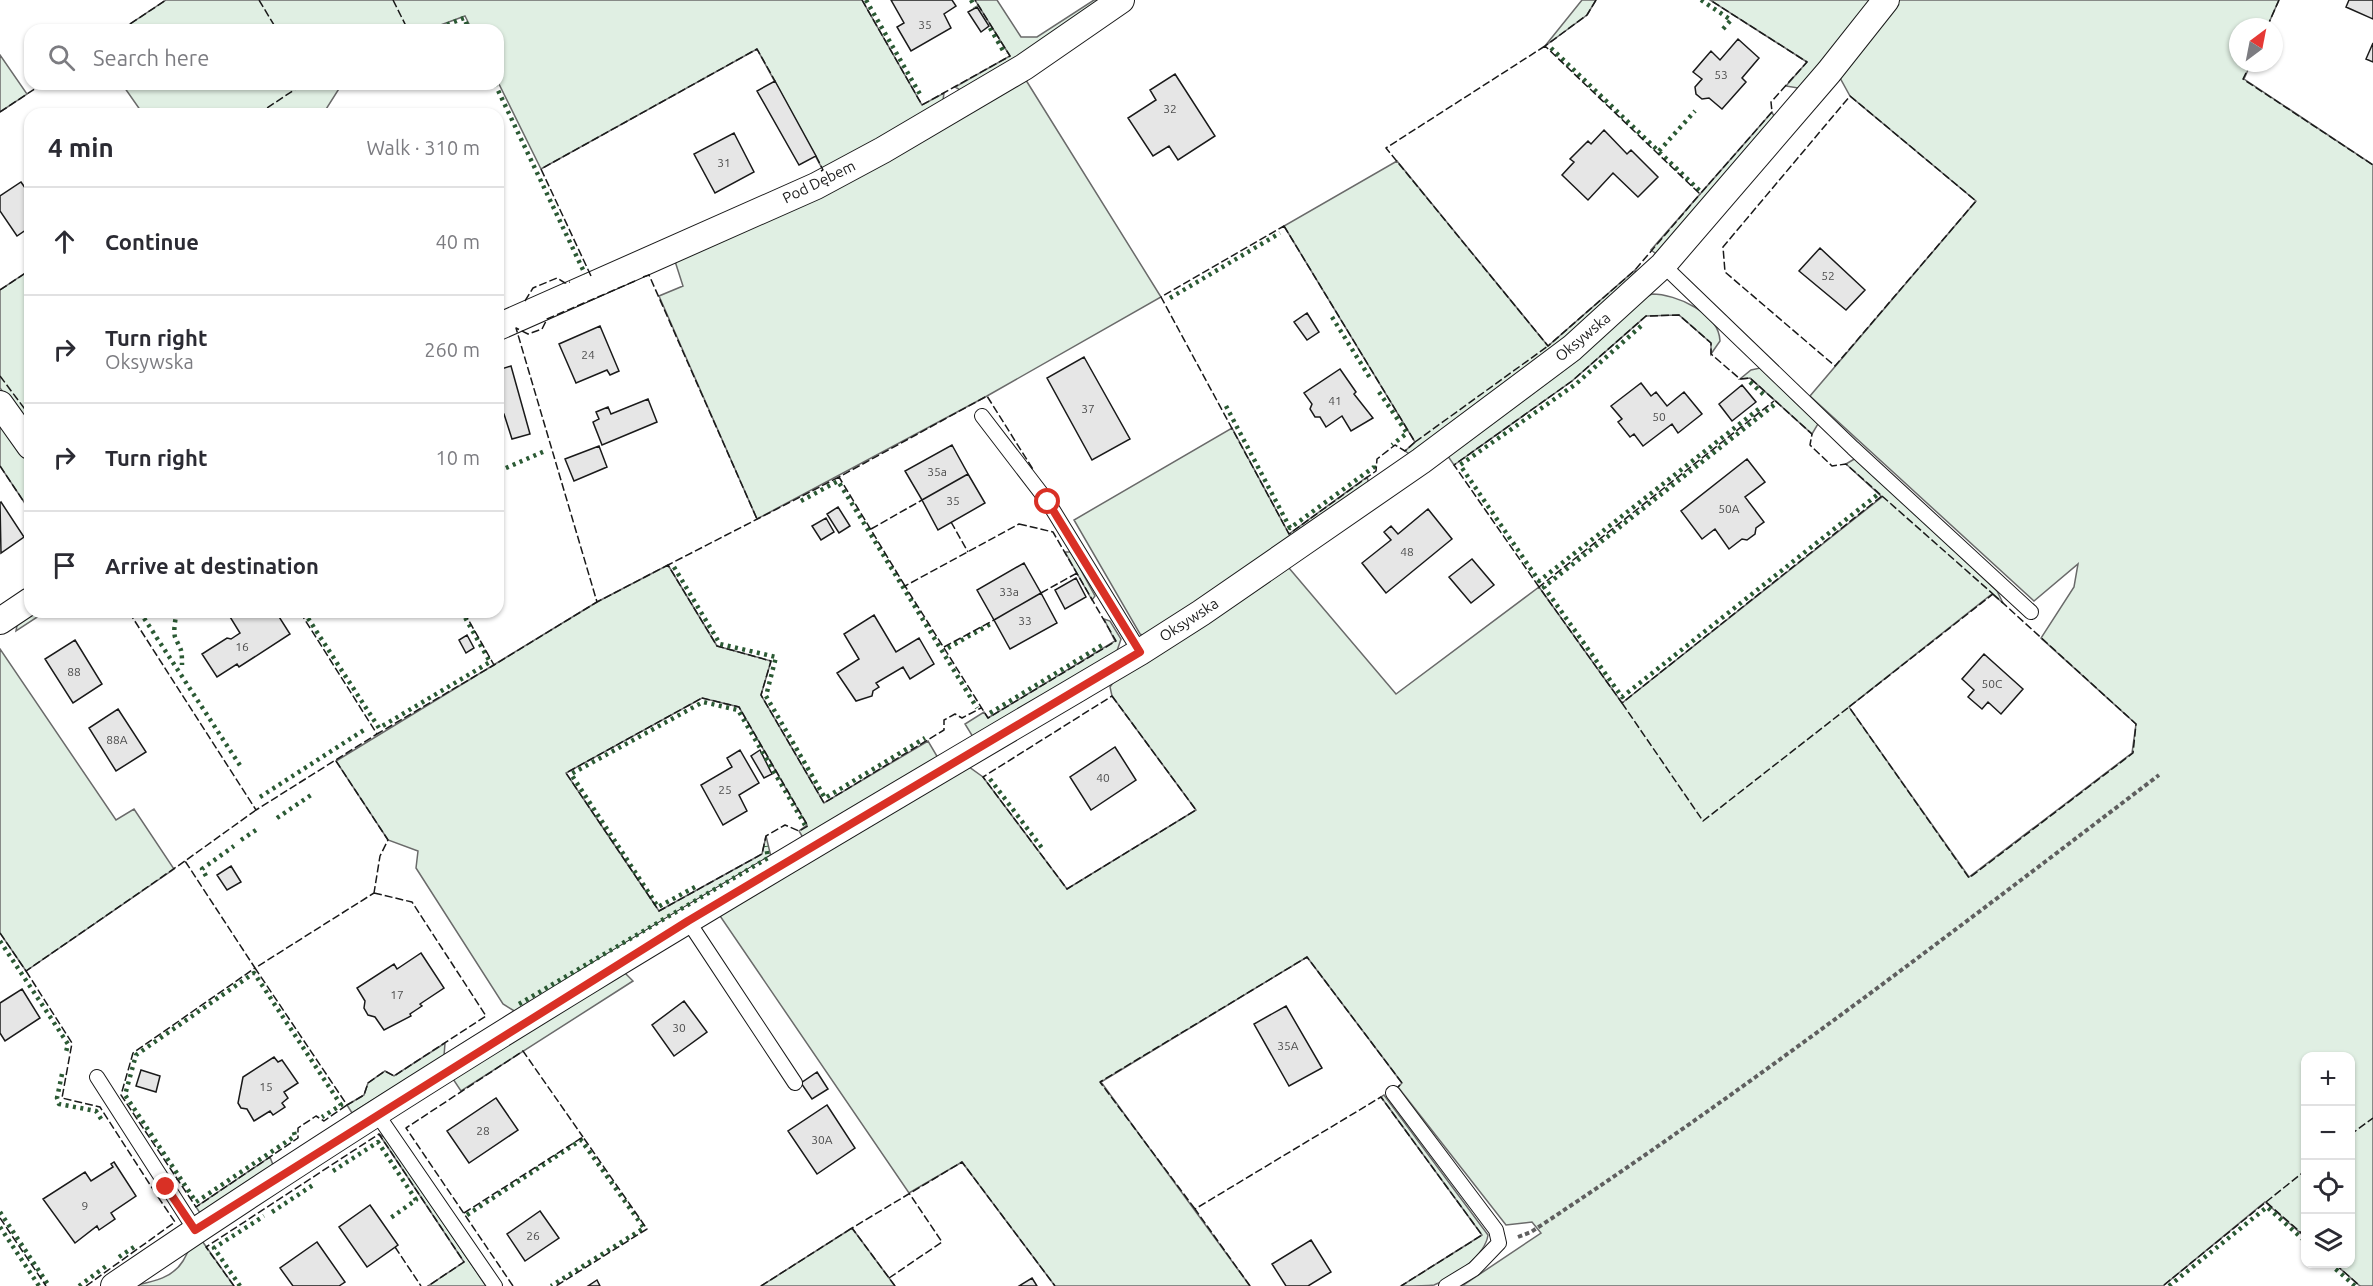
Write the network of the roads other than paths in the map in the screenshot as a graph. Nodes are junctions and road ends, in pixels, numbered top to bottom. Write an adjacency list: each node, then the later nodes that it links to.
1 (1121, 0): 4 (street, Pod Dębem)
2 (1886, 0): 3 (street, Oksywska)
3 (1663, 265): 9 (lane); 11 (street, Oksywska)
4 (504, 324)
5 (0, 405): 7 (street)
6 (982, 416): 11 (lane)
7 (24, 438)
8 (24, 605): 10 (street)
9 (2031, 612)
10 (0, 621)
11 (1140, 652): 12 (street, Oksywska)
12 (688, 921): 14 (lane); 16 (street, Oksywska)
13 (97, 1077): 17 (lane)
14 (795, 1083)
15 (1393, 1093): 20 (lane)
16 (377, 1114): 17 (street, Oksywska); 19 (lane)
17 (195, 1230): 18 (street, Oksywska)
18 (114, 1286)
19 (495, 1286)
20 (1446, 1286)

